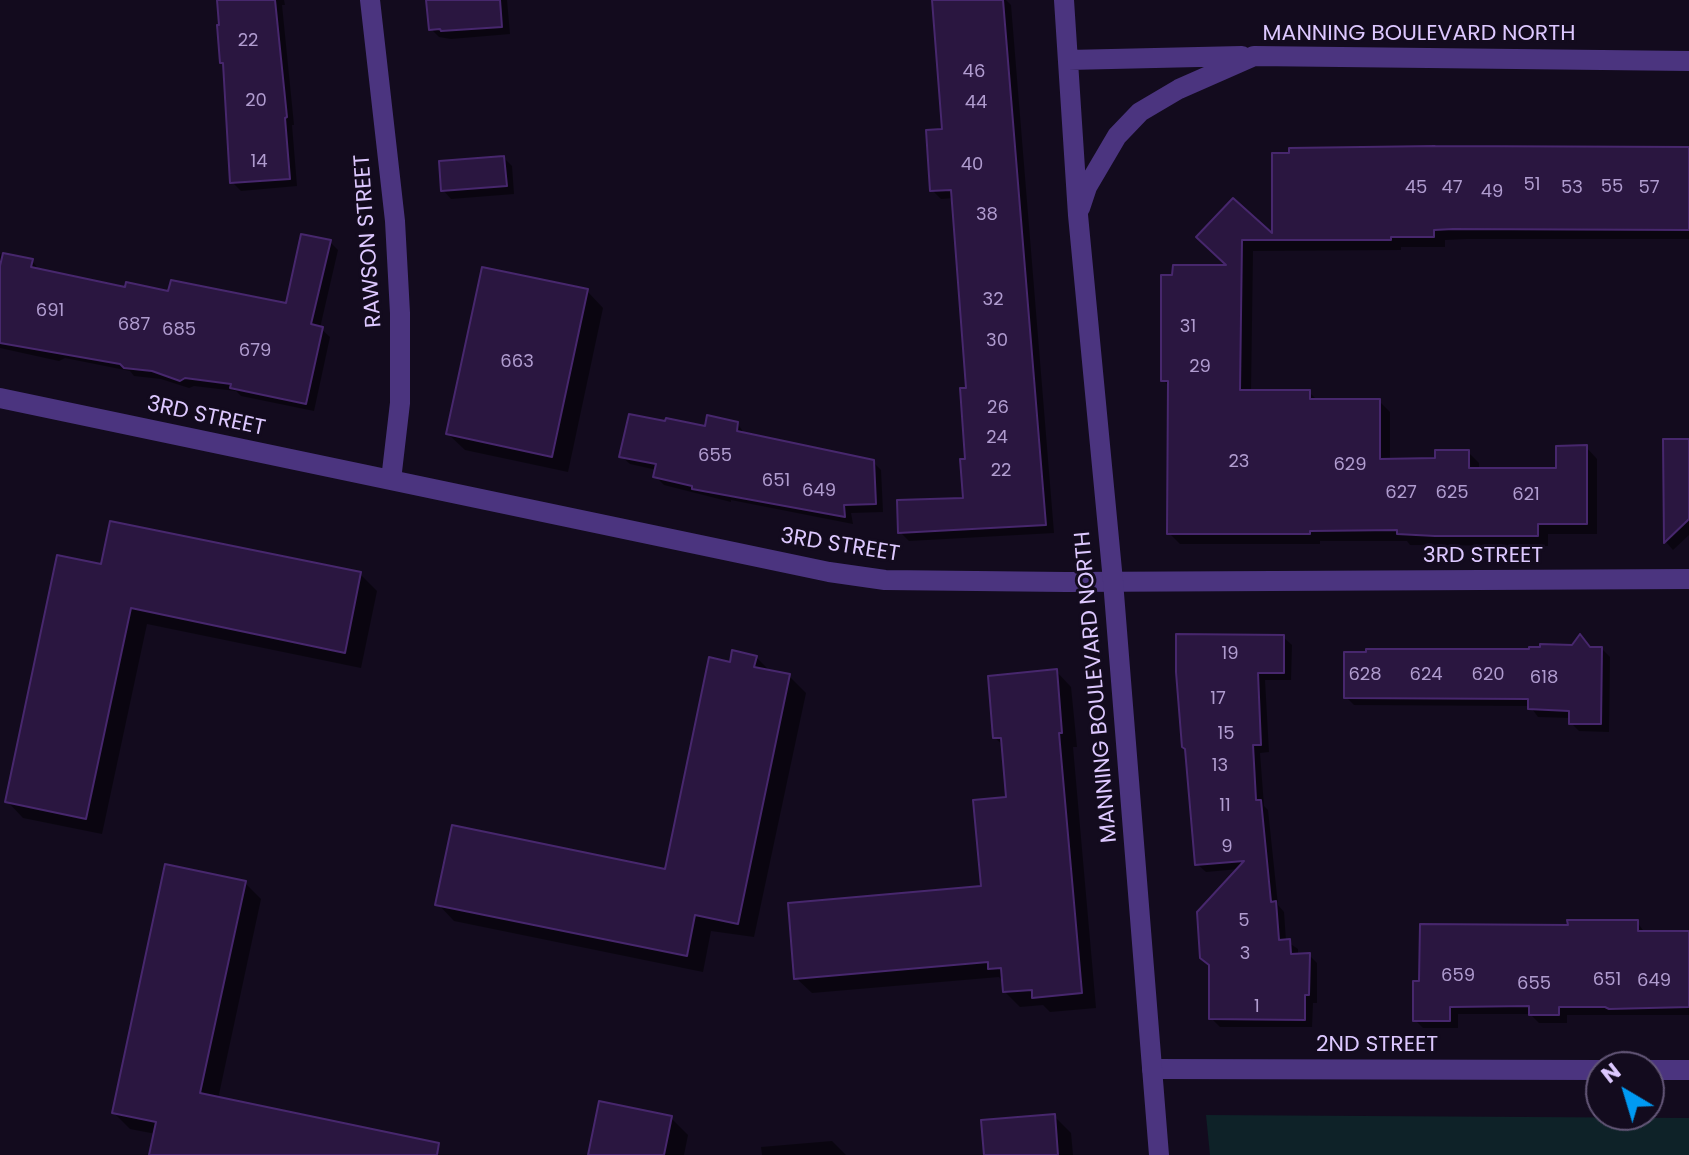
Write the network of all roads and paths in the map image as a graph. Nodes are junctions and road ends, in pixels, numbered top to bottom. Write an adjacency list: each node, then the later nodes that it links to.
1 (370, 0): 8 (street, RAWSON STREET)
2 (1064, 0): 4 (street, MANNING BOULEVARD NORTH)
3 (1254, 56): 4 (street); 5 (street, MANNING BOULEVARD NORTH); 6 (street, MANNING BOULEVARD NORTH)
4 (1068, 60): 6 (street, MANNING BOULEVARD NORTH)
5 (1689, 61)
6 (1078, 215): 10 (street, MANNING BOULEVARD NORTH)
7 (0, 398): 8 (street, 3RD STREET)
8 (391, 480): 10 (street, 3RD STREET)
9 (1689, 579): 10 (street, 3RD STREET)
10 (1113, 581): 11 (street, MANNING BOULEVARD NORTH)
11 (1152, 1069): 12 (street, 2ND STREET); 15 (street, MANNING BOULEVARD NORTH)
12 (1585, 1070)
13 (1665, 1070): 14 (street)
14 (1689, 1070)
15 (1159, 1155)

